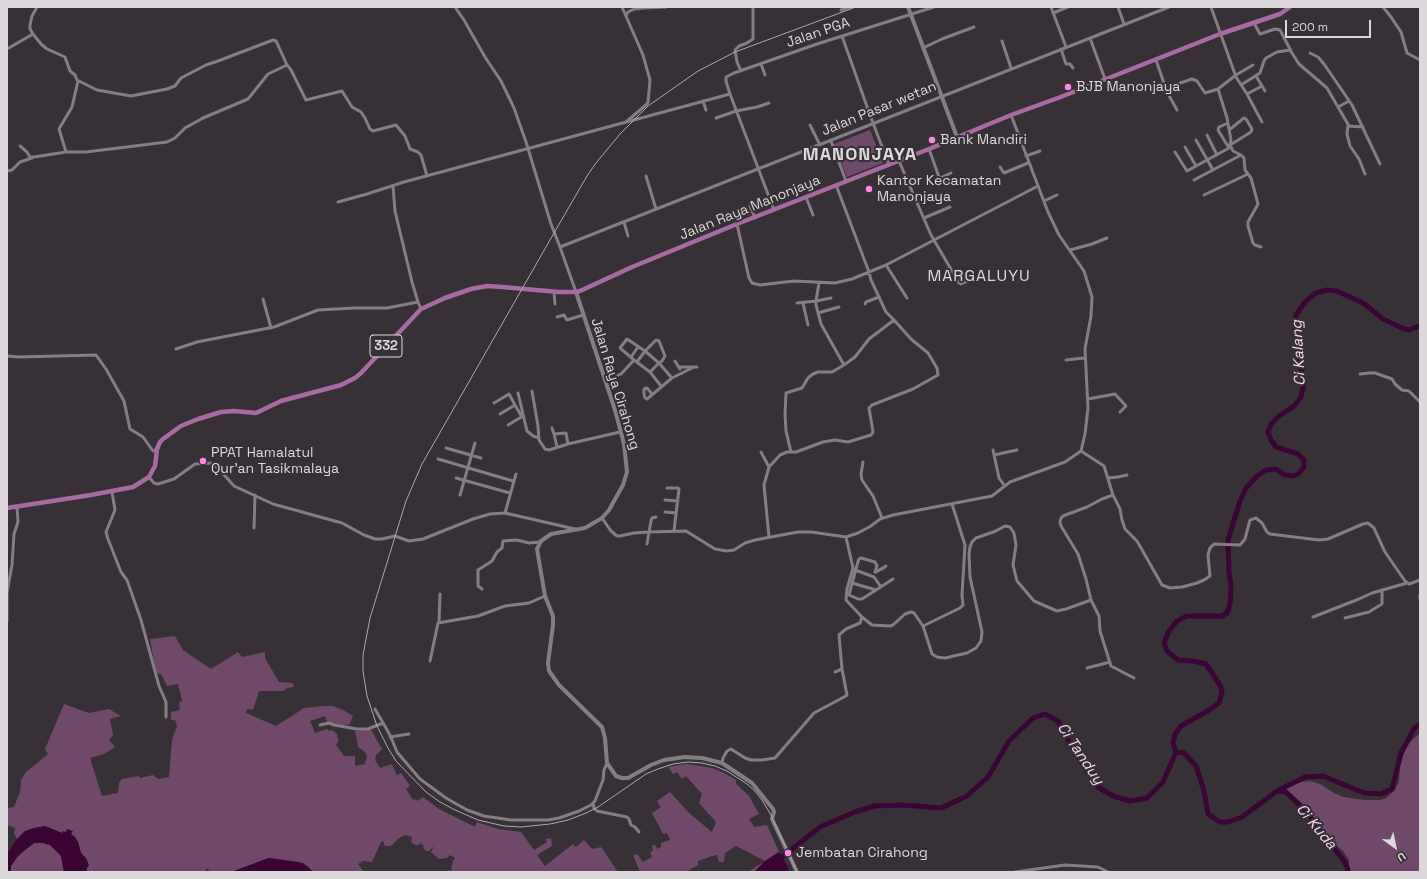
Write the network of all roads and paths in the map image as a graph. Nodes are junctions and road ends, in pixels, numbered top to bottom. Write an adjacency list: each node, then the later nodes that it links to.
1 (37, 7): 23 (street)
2 (455, 7): 80 (street)
3 (622, 7): 19 (street)
4 (666, 7): 19 (street)
5 (754, 7): 41 (street)
6 (850, 7): 16 (street)
7 (908, 7): 18 (street)
8 (934, 7): 18 (street, Jalan PGA)
9 (1051, 7): 17 (street)
10 (1068, 7): 17 (street)
11 (1118, 7): 21 (street)
12 (1169, 7): 21 (street, Jalan Pasar wetan)
13 (1211, 7): 24 (street)
14 (1290, 7): 20 (main road, Jalan Raya Manonjaya)
15 (1383, 7): 35 (street)
16 (841, 10)
17 (1053, 13): 28 (street)
18 (910, 14): 25 (street, Jalan PGA); 29 (street)
19 (626, 16): 65 (street)
20 (1254, 23): 24 (main road, Jalan Raya Manonjaya); 32 (street)
21 (1124, 24): 26 (street, Jalan Pasar wetan)
22 (974, 27): 29 (street)
23 (33, 34): 30 (street); 46 (street)
24 (1220, 34): 34 (main road, Jalan Raya Manonjaya); 42 (street)
25 (842, 36): 36 (street, Jalan PGA); 67 (street)
26 (1090, 38): 28 (street, Jalan Pasar wetan); 45 (street)
27 (1002, 41): 39 (street)
28 (1066, 47): 31 (street, Jalan Pasar wetan)
29 (923, 48): 54 (street)
30 (7, 49)
31 (1061, 49): 39 (street, Jalan Pasar wetan); 40 (street)
32 (1291, 51): 44 (street); 58 (street)
33 (1310, 53): 56 (street)
34 (1156, 60): 45 (main road, Jalan Raya Manonjaya); 49 (street)
35 (1420, 60)
36 (761, 64): 41 (street, Jalan PGA); 43 (street)
37 (287, 65): 46 (street); 83 (street); 102 (street)
38 (1253, 65): 42 (street)
39 (1011, 68): 54 (street, Jalan Pasar wetan)
40 (1073, 68)
41 (741, 71): 52 (street, Jalan PGA)
42 (1236, 74): 47 (street); 50 (street)
43 (765, 75)
44 (1256, 76): 47 (street); 48 (street)
45 (1105, 79): 62 (main road, Jalan Raya Manonjaya)
46 (78, 81): 83 (street)
47 (1241, 85): 53 (street)
48 (1262, 86): 51 (street); 53 (street)
49 (1166, 88): 50 (street); 61 (street)
50 (1218, 89): 66 (street)
51 (1265, 91)
52 (730, 94): 55 (street); 60 (street)
53 (1247, 94): 64 (street)
54 (942, 96): 67 (street, Jalan Pasar wetan); 73 (street)
55 (703, 101): 59 (street); 65 (street)
56 (1349, 101): 58 (street); 70 (street)
57 (768, 103): 60 (street)
58 (1338, 107): 69 (street)
59 (706, 110)
60 (736, 110): 63 (street); 96 (street)
61 (1177, 110)
62 (1011, 115): 73 (main road, Jalan Raya Manonjaya); 87 (street)
63 (716, 118)
64 (1262, 122)
65 (624, 123): 80 (street)
66 (1228, 123): 71 (street); 79 (street)
67 (873, 124): 75 (street, Jalan Pasar wetan); 93 (street)
68 (810, 125): 76 (street)
69 (1348, 125): 70 (street); 101 (street)
70 (1363, 127): 92 (street)
71 (1229, 130): 79 (street); 79 (street)
72 (1207, 135): 85 (street)
73 (957, 138): 81 (main road, Jalan Raya Manonjaya)
74 (1196, 140): 89 (street)
75 (831, 141): 76 (street, Jalan Pasar wetan); 105 (street)
76 (820, 145): 96 (street, Jalan Pasar wetan)
77 (20, 146): 88 (street)
78 (1185, 147): 94 (street)
79 (1229, 147): 85 (street); 86 (street)
80 (528, 149): 102 (street); 126 (street)
81 (929, 149): 90 (main road, Jalan Raya Manonjaya); 99 (street)
82 (1040, 151): 87 (street)
83 (66, 152): 88 (street)
84 (1175, 152): 94 (street)
85 (1217, 155): 89 (street)
86 (1241, 155): 97 (street); 100 (street)
87 (1026, 156): 91 (street)
88 (34, 157): 98 (street)
89 (1208, 160): 94 (street); 97 (street)
90 (899, 161): 93 (main road, Jalan Raya Manonjaya); 120 (street)
91 (1028, 163): 95 (street); 108 (street)
92 (1380, 164)
93 (889, 165): 105 (main road, Jalan Raya Manonjaya)
94 (1196, 166)
95 (1000, 167)
96 (759, 169): 116 (street, Jalan Pasar wetan); 117 (street)
97 (1213, 170): 104 (street)
98 (7, 171)
99 (951, 173)
100 (1248, 174): 110 (street); 127 (street)
101 (1365, 174)
102 (427, 176): 107 (street)
103 (646, 176): 116 (street)
104 (1194, 180)
105 (846, 181): 106 (main road, Jalan Raya Manonjaya)
106 (836, 185): 111 (main road, Jalan Raya Manonjaya); 130 (street)
107 (393, 186): 113 (street); 140 (street)
108 (1038, 186): 112 (street); 125 (street)
109 (1057, 195): 112 (street)
110 (1204, 195)
111 (806, 197): 117 (main road, Jalan Raya Manonjaya); 118 (street)
112 (1044, 201): 128 (street)
113 (338, 202)
114 (750, 206): 119 (street)
115 (950, 207): 120 (street)
116 (656, 209): 121 (street, Jalan Pasar wetan)
117 (774, 210): 119 (main road, Jalan Raya Manonjaya)
118 (813, 215)
119 (755, 218): 122 (main road, Jalan Raya Manonjaya)
120 (924, 218): 125 (street)
121 (624, 222): 123 (street); 126 (street, Jalan Pasar wetan)
122 (737, 224): 132 (street); 134 (main road, Jalan Raya Manonjaya)
123 (628, 236)
124 (1107, 238): 128 (street)
125 (934, 240): 129 (street); 131 (street)
126 (560, 247): 134 (street)
127 (1261, 247)
128 (1070, 250): 158 (street)
129 (886, 265): 130 (street); 137 (street)
130 (869, 272): 132 (street); 135 (street)
131 (972, 279)
132 (819, 283): 139 (street)
133 (554, 292): 134 (main road, 332); 143 (street); 146 (main road, 332)
134 (576, 292): 148 (street, Jalan Raya Cirahong)
135 (879, 297): 144 (street); 150 (street)
136 (831, 298): 139 (street)
137 (907, 298)
138 (263, 299): 152 (street)
139 (816, 301): 142 (street); 147 (street)
140 (418, 302): 146 (street); 152 (street)
141 (797, 303): 142 (street)
142 (803, 303): 151 (street)
143 (555, 304)
144 (865, 304)
145 (839, 307): 147 (street)
146 (422, 309): 192 (main road, 332)
147 (818, 313): 163 (street)
148 (583, 315): 149 (street); 171 (street, Jalan Raya Cirahong)
149 (557, 317)
150 (894, 320): 163 (street); 197 (street)
151 (808, 325)
152 (271, 328): 154 (street)
153 (638, 347): 155 (street); 157 (street); 157 (street)
154 (176, 349)
155 (645, 351): 160 (street); 162 (street); 162 (street)
156 (7, 356): 192 (street)
157 (630, 357): 160 (street)
158 (1084, 358): 159 (street); 176 (street)
159 (1066, 360)
160 (635, 361): 164 (street); 171 (street)
161 (675, 361): 165 (street)
162 (659, 363): 166 (street); 170 (street)
163 (844, 365): 197 (street)
164 (644, 368): 166 (street); 168 (street)
165 (679, 368): 167 (street); 167 (street)
166 (650, 372): 172 (street)
167 (682, 372): 170 (street)
168 (640, 373)
169 (1360, 374): 177 (street)
170 (672, 378): 172 (street)
171 (605, 381): 185 (street, Jalan Raya Cirahong)
172 (661, 386): 175 (street)
173 (532, 391): 187 (street)
174 (518, 393): 182 (street)
175 (652, 394)
176 (1088, 399): 180 (street); 195 (street)
177 (1420, 402)
178 (494, 403): 179 (street)
179 (515, 405): 181 (street); 182 (street)
180 (1120, 412)
181 (500, 414)
182 (522, 417): 183 (street); 187 (street)
183 (508, 425)
184 (552, 428): 186 (street)
185 (620, 432): 189 (street); 228 (street, Jalan Raya Cirahong)
186 (554, 434): 189 (street); 190 (street)
187 (539, 438): 190 (street)
188 (475, 443): 198 (street)
189 (568, 444): 190 (street)
190 (557, 447)
191 (446, 448): 198 (street)
192 (157, 449): 207 (main road)
193 (993, 450): 199 (street)
194 (1017, 450): 199 (street)
195 (1081, 451): 209 (street); 212 (street)
196 (761, 452): 203 (street)
197 (791, 452): 203 (street)
198 (471, 455): 200 (street); 204 (street)
199 (994, 455): 212 (street)
200 (481, 458)
201 (438, 459): 204 (street)
202 (864, 462): 229 (street)
203 (769, 467): 234 (street)
204 (468, 468): 210 (street); 211 (street)
205 (516, 474): 211 (street)
206 (1127, 475): 209 (street)
207 (149, 477): 214 (main road); 216 (street)
208 (456, 478): 210 (street)
209 (1108, 478): 218 (street)
210 (464, 480): 215 (street); 217 (street)
211 (513, 481): 215 (street)
212 (1004, 485): 221 (street)
213 (667, 488): 220 (street)
214 (112, 492): 222 (main road); 270 (street)
215 (510, 493): 225 (street)
216 (255, 495): 225 (street); 230 (street)
217 (460, 495)
218 (1113, 495): 247 (street); 256 (street)
219 (665, 500): 220 (street)
220 (678, 501): 226 (street)
221 (952, 504): 229 (street); 238 (street)
222 (17, 507): 223 (main road); 260 (street)
223 (7, 508)
224 (665, 512): 226 (street)
225 (505, 513): 231 (street)
226 (676, 513): 232 (street)
227 (656, 517): 233 (street)
228 (602, 518): 231 (street, Jalan Raya Cirahong); 233 (street)
229 (882, 518): 235 (street)
230 (254, 528)
231 (578, 530): 236 (street, Jalan Raya Cirahong)
232 (674, 531): 233 (street); 234 (street)
233 (649, 532): 237 (street)
234 (769, 537): 235 (street)
235 (846, 537): 240 (street)
236 (540, 542): 249 (street); 254 (street)
237 (647, 544)
238 (965, 545): 239 (street); 262 (street)
239 (970, 547): 256 (street); 262 (street)
240 (854, 569): 242 (street); 243 (street); 246 (street); 257 (street)
241 (882, 569): 242 (street)
242 (876, 572): 243 (street)
243 (871, 575): 248 (street)
244 (893, 579): 248 (street)
245 (1420, 582): 247 (street)
246 (852, 583): 250 (street); 250 (street)
247 (1407, 583): 251 (street)
248 (881, 587): 250 (street)
249 (482, 589)
250 (876, 590)
251 (1382, 591): 258 (street); 259 (street)
252 (440, 594): 261 (street)
253 (1420, 595): 255 (street)
254 (545, 596): 261 (street); 275 (street)
255 (1420, 599)
256 (1091, 600): 264 (street)
257 (862, 617): 262 (street); 266 (street)
258 (1313, 618)
259 (1345, 618)
260 (7, 621)
261 (439, 623): 263 (street)
262 (923, 626)
263 (430, 661)
264 (1110, 662): 265 (street); 268 (street)
265 (1087, 668)
266 (842, 669): 267 (street); 276 (street)
267 (835, 672)
268 (1134, 678)
269 (375, 709): 271 (street)
270 (166, 717)
271 (383, 723): 272 (street); 274 (street)
272 (320, 725)
273 (409, 734): 274 (street)
274 (390, 737): 277 (street)
275 (607, 762): 276 (street); 277 (street)
276 (722, 763): 279 (street)
277 (593, 803): 278 (street)
278 (639, 832)
279 (797, 872)
280 (1015, 872): 281 (street)
281 (1108, 872)

